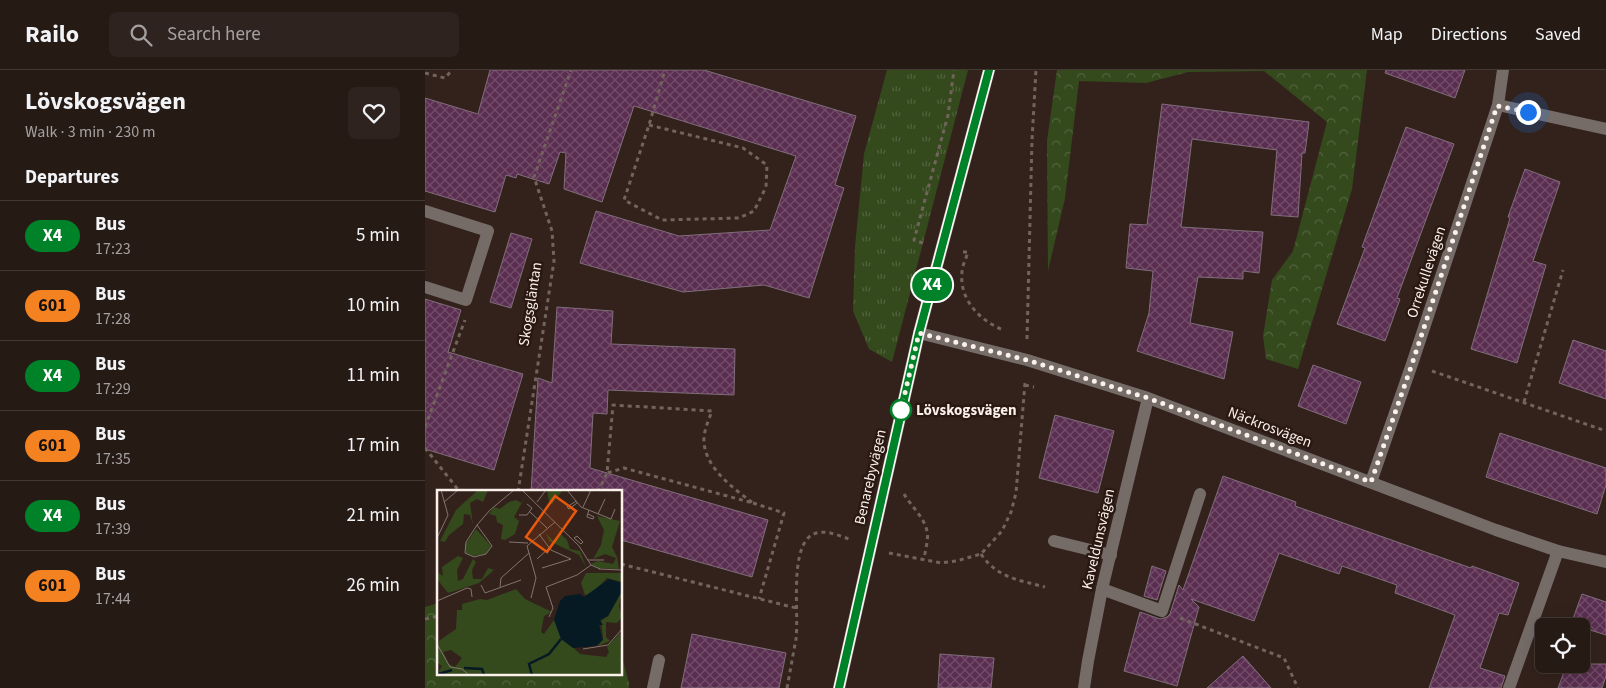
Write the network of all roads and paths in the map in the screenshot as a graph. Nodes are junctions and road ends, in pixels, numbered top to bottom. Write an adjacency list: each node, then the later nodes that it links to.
1 (452, 70): 6 (path)
2 (571, 70): 25 (path, Skogsgläntan)
3 (665, 70): 8 (path)
4 (989, 70): 14 (street, Benarebyvägen)
5 (1503, 70): 7 (street, Orrekullevägen)
6 (425, 73)
7 (1497, 106): 9 (street); 15 (street, Orrekullevägen)
8 (649, 126): 8 (path)
9 (1606, 129)
10 (425, 211): 13 (street)
11 (1563, 270): 17 (path)
12 (425, 287): 13 (street)
13 (466, 300): 18 (path)
14 (919, 333): 16 (street, Näckrosvägen); 46 (street, Benarebyvägen)
15 (1412, 364): 17 (path); 23 (street, Orrekullevägen)
16 (1148, 398): 23 (street, Näckrosvägen); 34 (street, Kaveldunsvägen)
17 (1524, 402): 20 (path)
18 (426, 422): 19 (path)
19 (425, 428)
20 (1606, 430)
21 (425, 448): 24 (path)
22 (607, 473): 26 (path); 29 (path); 29 (path)
23 (1371, 482): 32 (street, Näckrosvägen)
24 (458, 490)
25 (518, 490)
26 (599, 490)
27 (902, 490): 35 (path)
28 (1200, 494): 42 (street)
29 (753, 503): 40 (path)
30 (849, 539): 41 (path)
31 (1055, 541): 34 (street)
32 (1558, 551): 36 (street, Näckrosvägen); 49 (street)
33 (981, 554): 38 (path)
34 (1111, 555): 39 (street, Kaveldunsvägen)
35 (924, 559)
36 (1606, 562)
37 (623, 565): 40 (path)
38 (1045, 587)
39 (1102, 589): 42 (street); 47 (street, Kaveldunsvägen)
40 (759, 599): 41 (path)
41 (796, 608): 45 (path)
42 (1162, 611): 48 (path)
43 (659, 660): 44 (street)
44 (653, 688)
45 (787, 688)
46 (839, 688)
47 (1085, 688)
48 (1298, 688)
49 (1509, 688)

